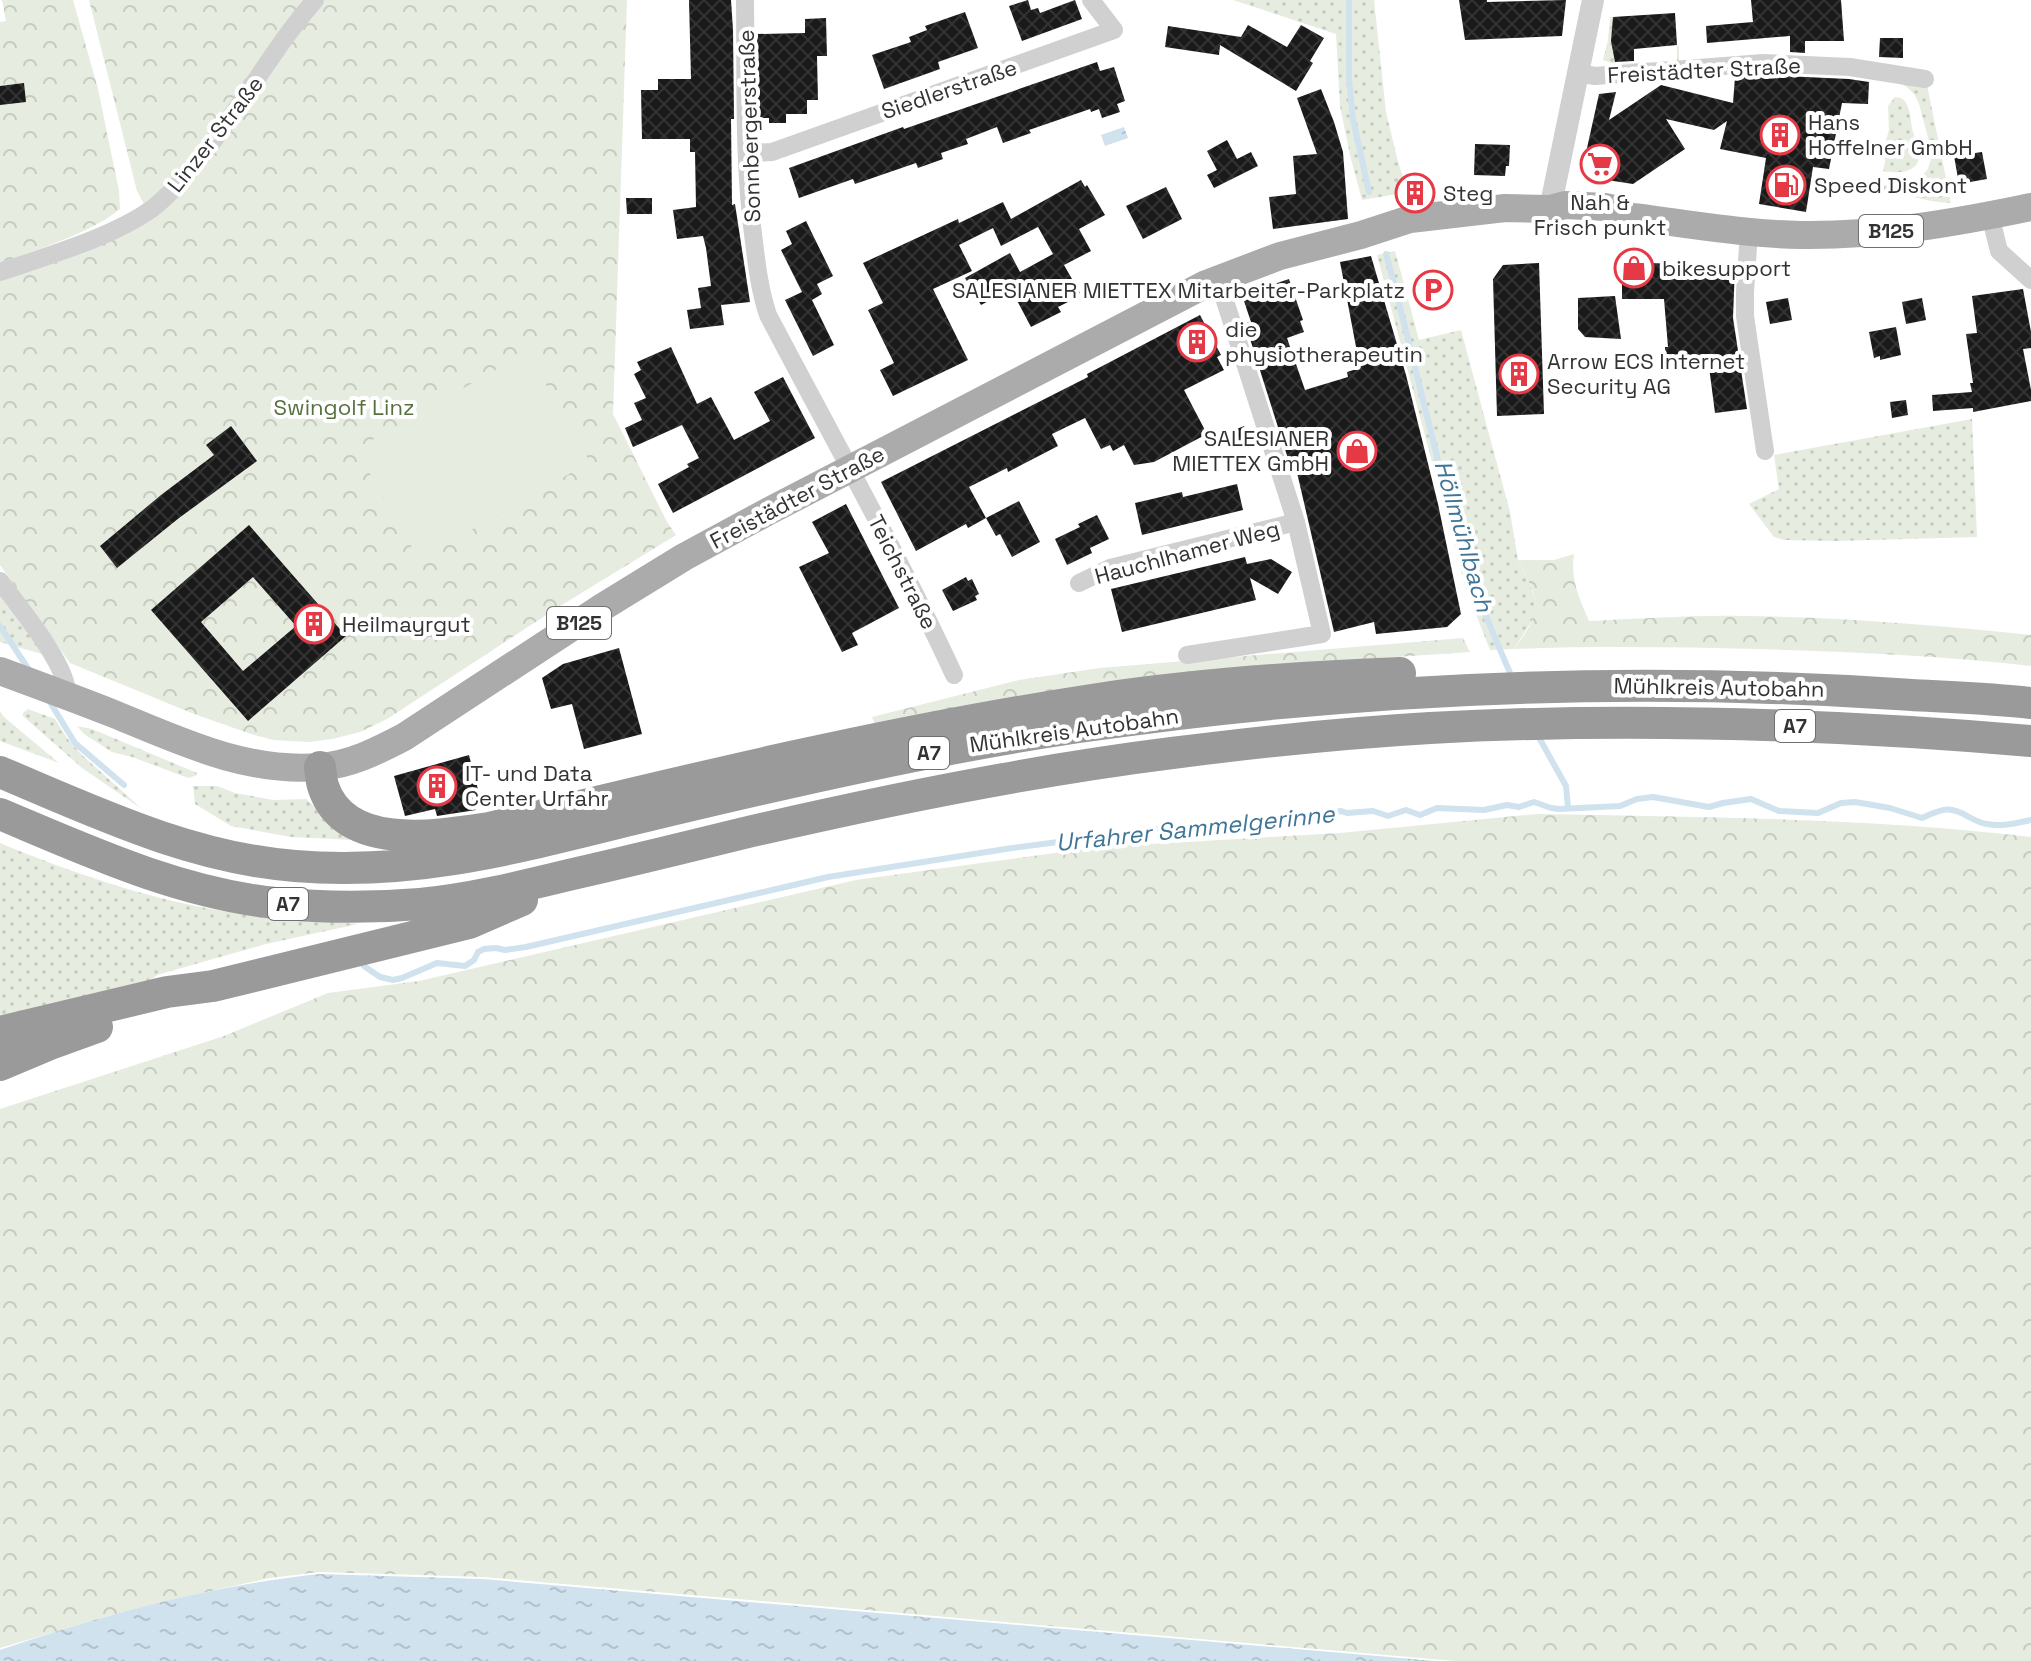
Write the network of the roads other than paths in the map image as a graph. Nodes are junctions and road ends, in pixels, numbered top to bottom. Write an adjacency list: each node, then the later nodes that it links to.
1 (315, 0): 12 (street, Linzer Straße)
2 (745, 0): 7 (street, Sonnbergerstraße)
3 (1091, 0): 7 (street, Siedlerstraße)
4 (1593, 0): 5 (street)
5 (1577, 73): 6 (street, Freistädter Straße); 9 (street)
6 (1925, 79)
7 (747, 153): 16 (street, Sonnbergerstraße)
8 (2031, 207): 10 (main road, Freistädter Straße / B125)
9 (1550, 209): 11 (main road, Freistädter Straße / B125); 13 (main road, Freistädter Straße / B125)
10 (1990, 215): 11 (main road, Freistädter Straße / B125); 14 (street)
11 (1749, 231): 15 (street)
12 (0, 272)
13 (1218, 279): 16 (main road, Freistädter Straße / B125); 17 (street, Hauchlhamer Weg)
14 (2031, 280)
15 (1765, 451)
16 (850, 470): 22 (street, Teichstraße); 27 (main road, Freistädter Straße / B125)
17 (1296, 522): 19 (street, Hauchlhamer Weg); 20 (street, Hauchlhamer Weg)
18 (0, 581): 24 (street)
19 (1079, 583)
20 (1187, 655)
21 (9, 674): 24 (main road, B125)
22 (954, 675)
23 (1483, 682): 25 (highway, Mühlkreis Autobahn / A7); 27 (highway); 28 (highway, Mühlkreis Autobahn / A7)
24 (67, 695): 27 (main road, Freistädter Straße / B125)
25 (2031, 703)
26 (2031, 741): 30 (highway, Mühlkreis Autobahn / A7)
27 (320, 767)
28 (0, 772)
29 (0, 814): 30 (highway, Mühlkreis Autobahn / A7)
30 (587, 871): 31 (highway)
31 (213, 986): 32 (highway); 33 (highway)
32 (0, 1032)
33 (0, 1065)

